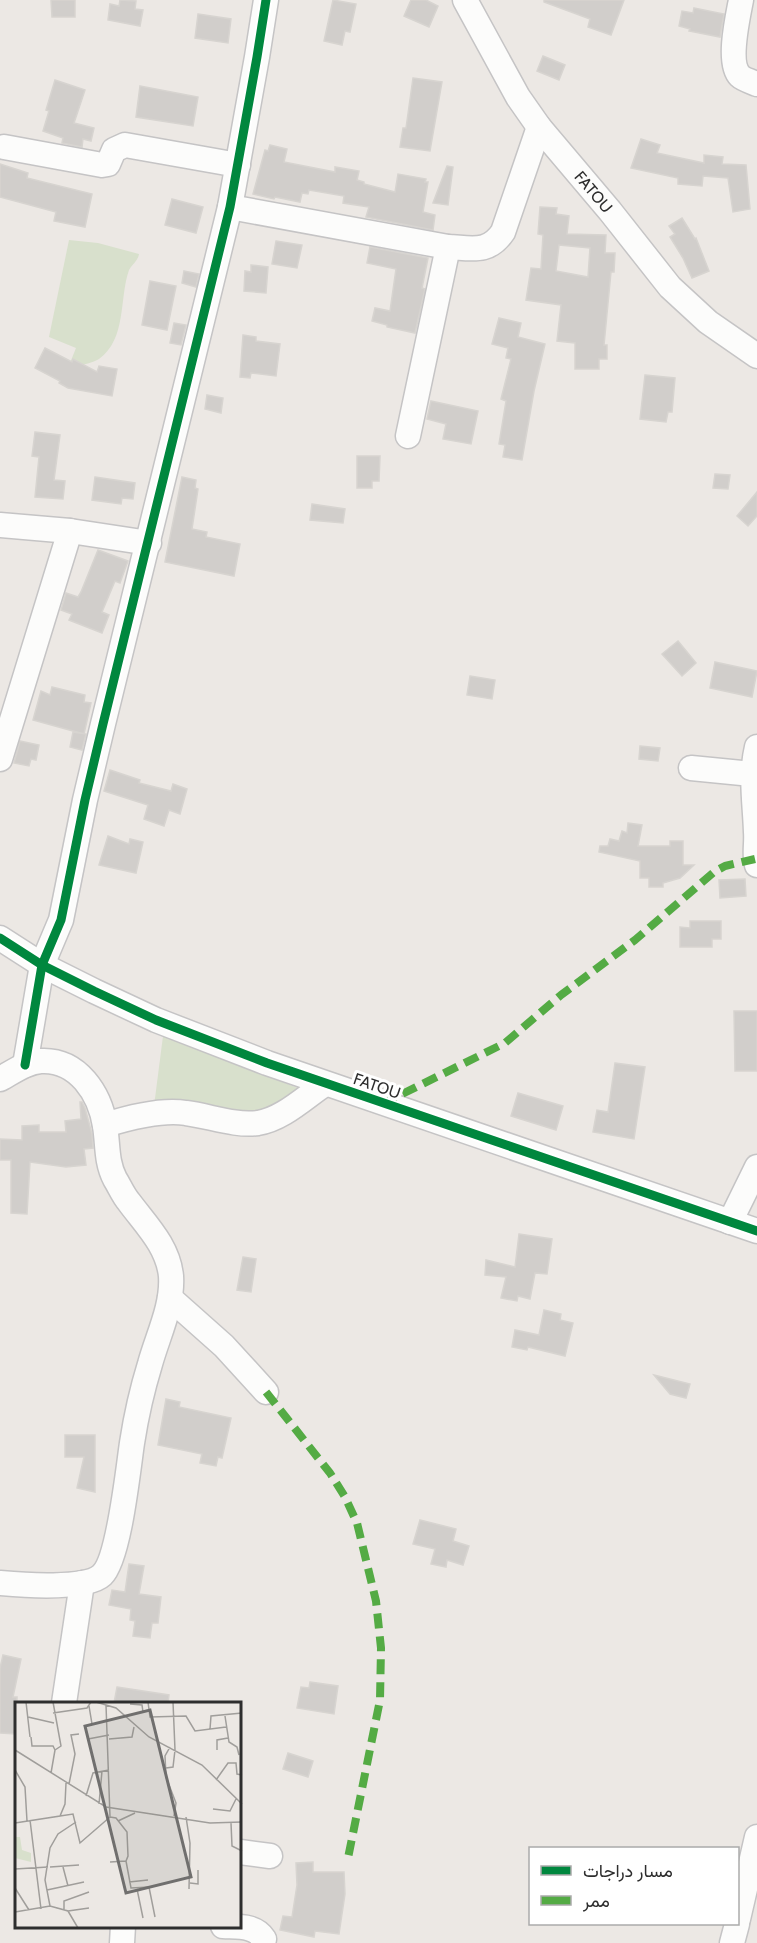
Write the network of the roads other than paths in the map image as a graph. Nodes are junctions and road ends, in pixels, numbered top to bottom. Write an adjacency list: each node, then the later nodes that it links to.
1 (266, 0): 7 (street)
2 (741, 0): 4 (street)
3 (466, 1): 5 (street, FATOU)
4 (757, 84)
5 (539, 127): 9 (street); 10 (street, FATOU)
6 (4, 147): 7 (street)
7 (238, 165): 8 (street)
8 (230, 207): 9 (street); 14 (street)
9 (448, 247): 11 (street)
10 (757, 356)
11 (408, 436)
12 (0, 525): 13 (street)
13 (70, 531): 14 (street); 16 (street)
14 (149, 543): 21 (street)
15 (757, 747): 18 (street)
16 (0, 759)
17 (691, 768): 18 (street)
18 (752, 774): 19 (street)
19 (757, 866)
20 (0, 938): 21 (street, FATOU)
21 (42, 965): 22 (street); 24 (street, FATOU)
22 (25, 1065): 23 (street); 25 (street)
23 (0, 1079)
24 (325, 1084): 25 (street); 27 (street, FATOU)
25 (105, 1125): 29 (street)
26 (757, 1167): 27 (street)
27 (730, 1222): 28 (street, FATOU)
28 (757, 1231)
29 (170, 1298): 30 (street); 32 (street)
30 (266, 1392)
31 (0, 1583): 32 (street)
32 (82, 1583): 33 (street)
33 (64, 1702)
34 (757, 1837): 37 (street)
35 (242, 1852): 36 (street)
36 (270, 1856)
37 (742, 1876): 38 (street)
38 (739, 1903)
39 (736, 1925): 44 (street)
40 (242, 1927): 43 (street)
41 (123, 1928): 42 (street)
42 (122, 1943)
43 (263, 1943)
44 (732, 1943)

